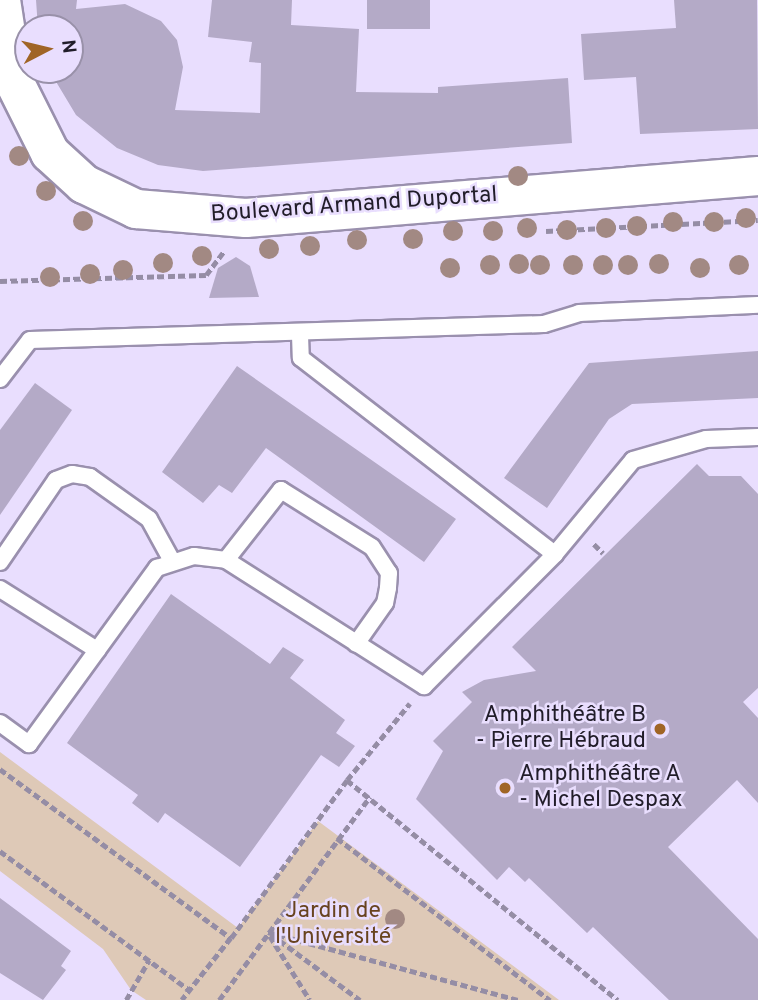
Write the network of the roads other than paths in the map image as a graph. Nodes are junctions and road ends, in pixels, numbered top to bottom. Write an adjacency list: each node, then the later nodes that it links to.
1 (1, 0): 2 (street, Boulevard Armand Duportal)
2 (758, 176)
3 (758, 305): 4 (lane)
4 (300, 335): 5 (lane); 7 (lane)
5 (0, 379)
6 (758, 437): 7 (lane)
7 (555, 554): 12 (lane)
8 (172, 559): 9 (lane); 10 (lane); 13 (lane)
9 (226, 560): 12 (lane); 12 (lane)
10 (0, 562)
11 (0, 589): 13 (lane)
12 (356, 644)
13 (97, 650): 14 (lane)
14 (0, 723)

